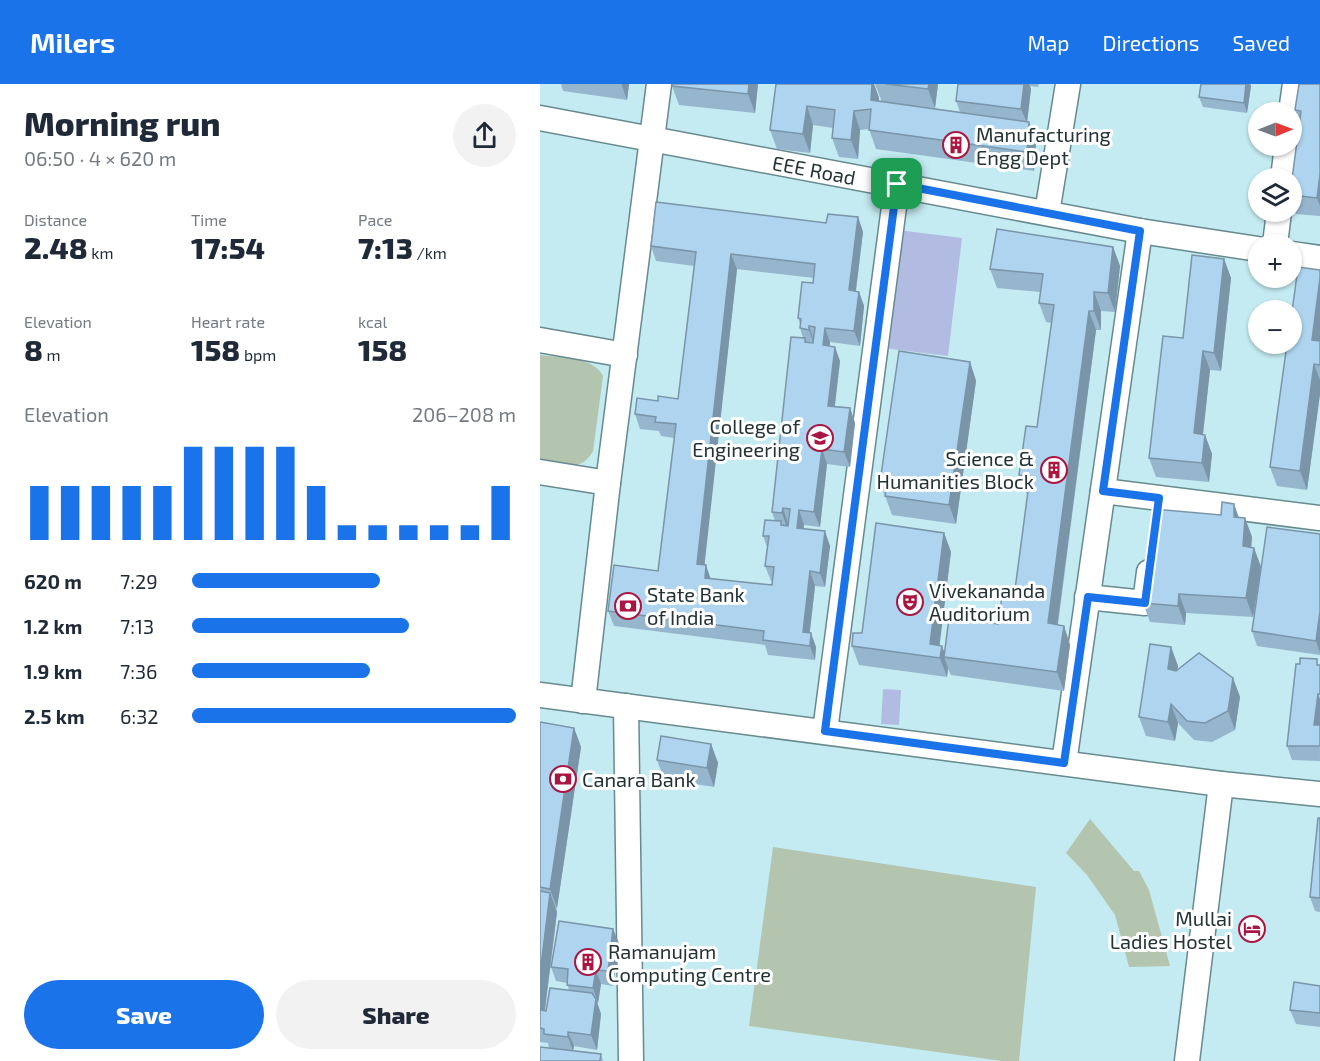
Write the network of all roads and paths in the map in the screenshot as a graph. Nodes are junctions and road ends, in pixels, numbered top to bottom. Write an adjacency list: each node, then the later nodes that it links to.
1 (659, 84): 6 (lane)
2 (1068, 84): 8 (lane)
3 (1295, 84): 4 (lane)
4 (1292, 102)
5 (540, 118): 6 (lane, EEE Road)
6 (653, 140): 7 (lane, EEE Road); 14 (lane)
7 (897, 184): 8 (lane, EEE Road); 24 (lane)
8 (1047, 213): 9 (lane, EEE Road)
9 (1140, 231): 10 (lane, EEE Road); 17 (lane)
10 (1248, 247)
11 (1302, 255): 12 (lane)
12 (1320, 258)
13 (540, 340): 14 (lane)
14 (625, 355): 16 (lane)
15 (540, 472): 16 (lane)
16 (608, 483): 22 (lane)
17 (1103, 491): 19 (lane); 20 (lane)
18 (1320, 518): 19 (lane)
19 (1156, 522): 20 (lane)
20 (1088, 597): 25 (lane)
21 (540, 695): 22 (lane)
22 (584, 701): 23 (lane)
23 (626, 706): 24 (lane); 28 (lane)
24 (825, 731): 25 (lane)
25 (1064, 763): 26 (lane)
26 (1221, 784): 27 (lane); 29 (lane)
27 (1320, 794)
28 (631, 1061)
29 (1187, 1061)

